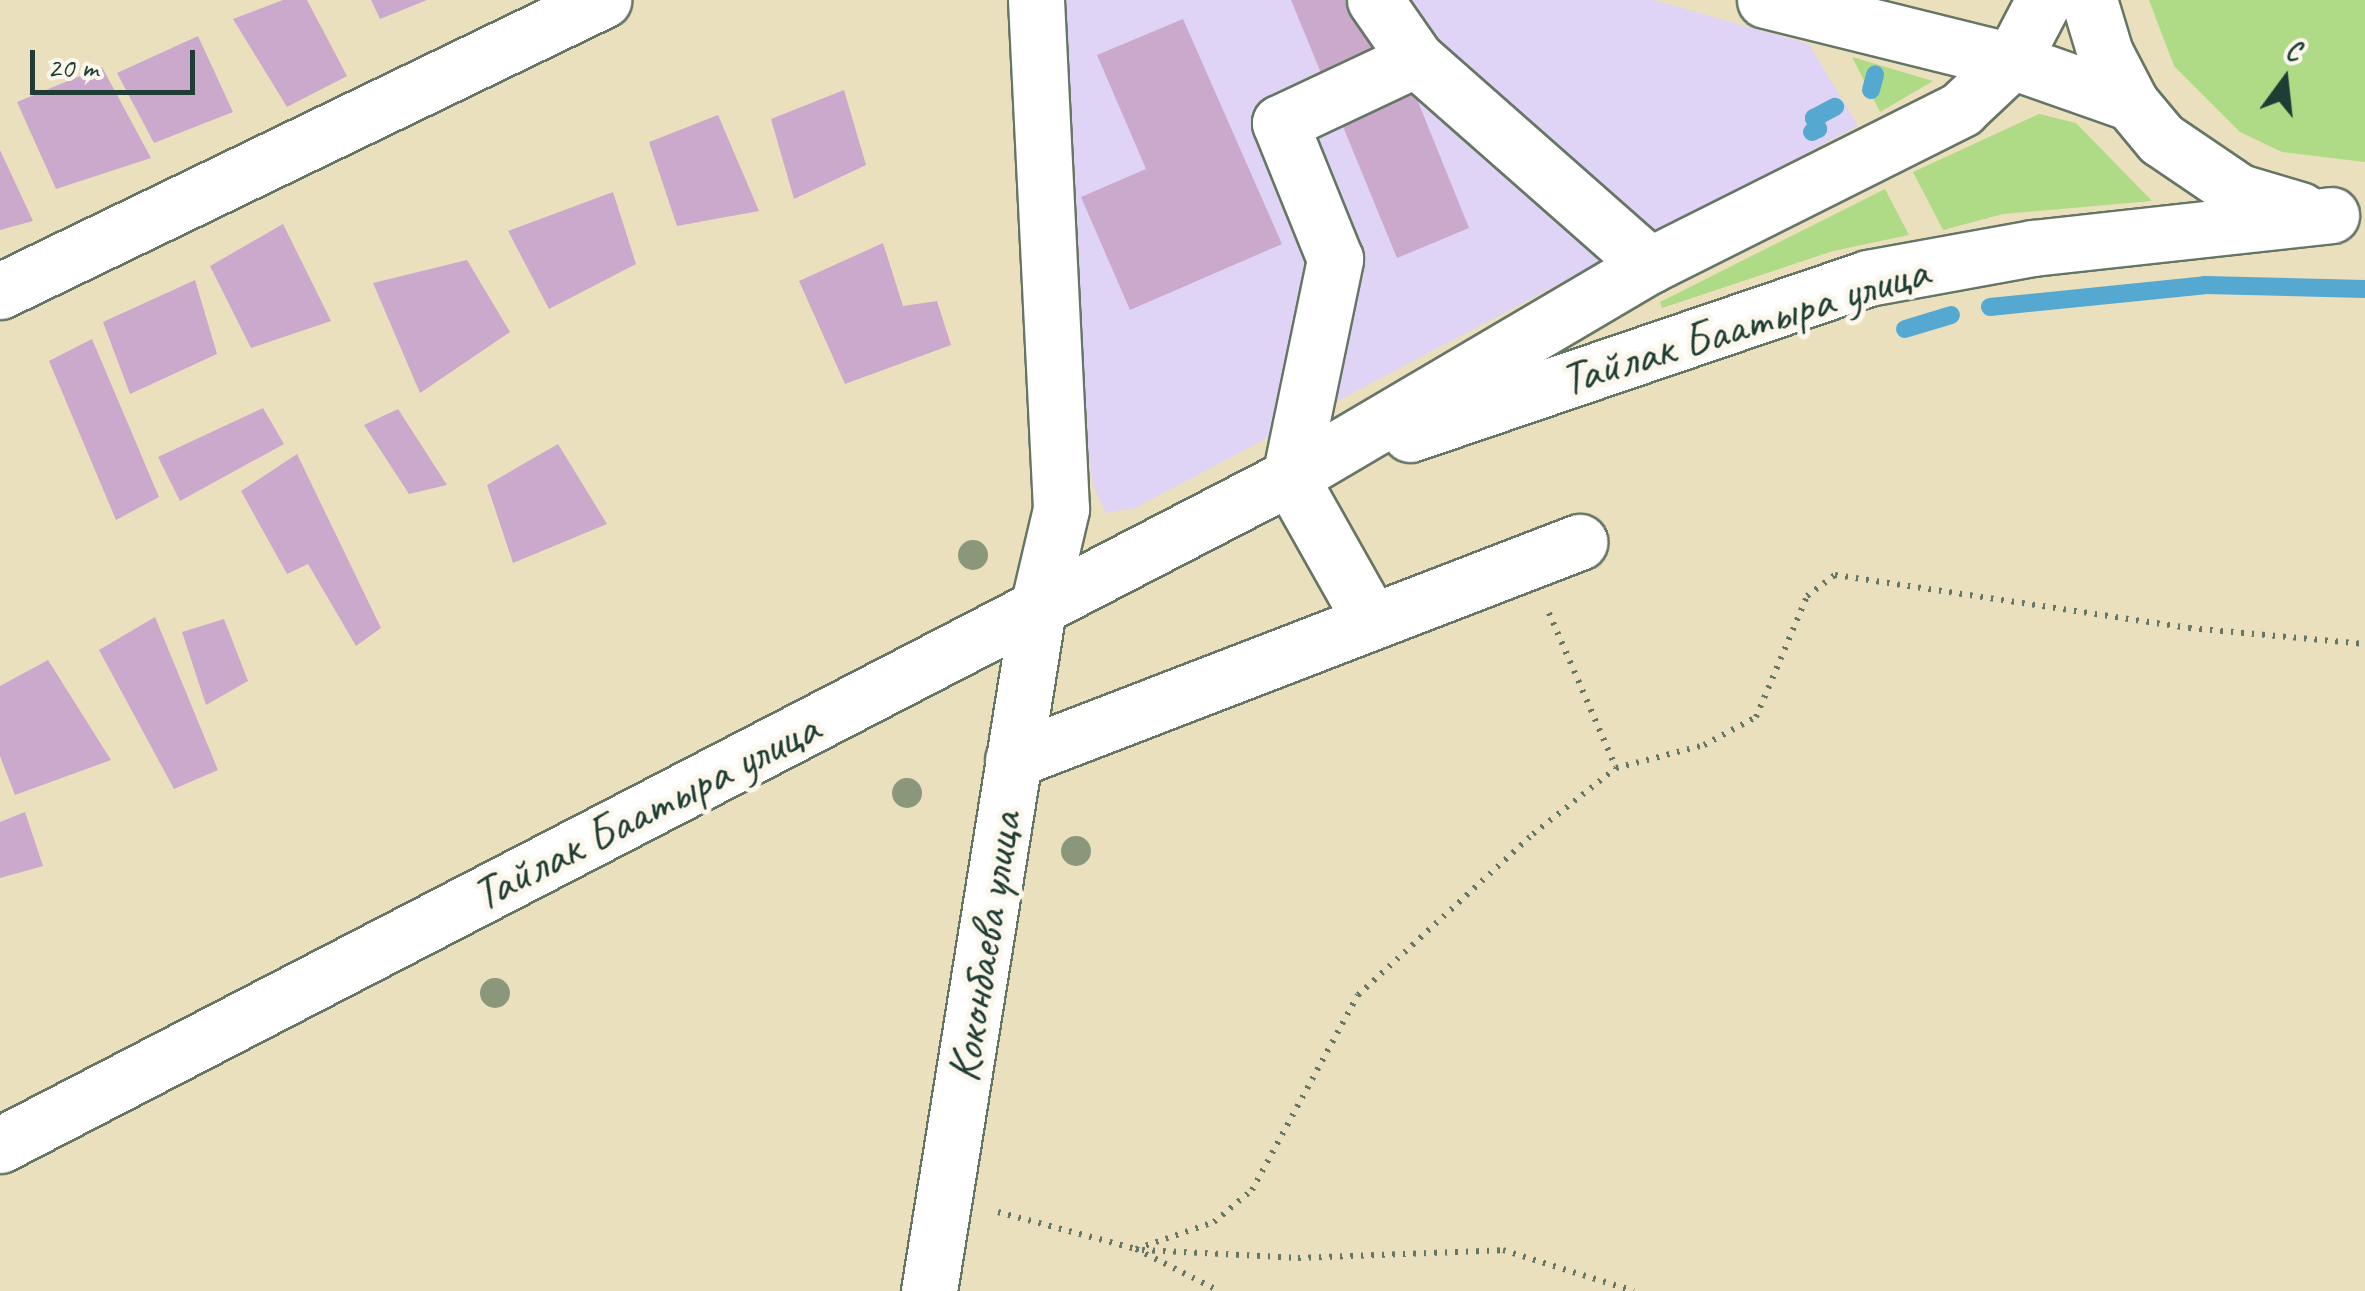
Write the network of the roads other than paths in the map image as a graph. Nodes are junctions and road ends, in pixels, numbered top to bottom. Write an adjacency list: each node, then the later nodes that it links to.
1 (602, 0): 12 (main road)
2 (1375, 0): 7 (main road)
3 (1765, 0): 8 (main road)
4 (2044, 0): 8 (main road, Тайлак Баатыра улица)
5 (2090, 0): 9 (main road)
6 (1042, 2): 15 (main road, Коконбаева улица)
7 (1416, 59): 11 (main road); 13 (main road)
8 (2012, 61): 9 (main road); 11 (main road, Тайлак Баатыра улица)
9 (2131, 103): 10 (main road)
10 (2348, 215): 13 (main road, Тайлак Баатыра улица)
11 (1650, 264): 13 (main road, Тайлак Баатыра улица)
12 (0, 291)
13 (1290, 478): 15 (main road, Тайлак Баатыра улица); 16 (main road)
14 (1579, 542): 16 (main road)
15 (1039, 604): 17 (main road, Коконбаева улица); 18 (main road, Тайлак Баатыра улица)
16 (1370, 619): 17 (main road)
17 (1014, 760): 19 (main road, Коконбаева улица)
18 (0, 1145)
19 (928, 1291)

